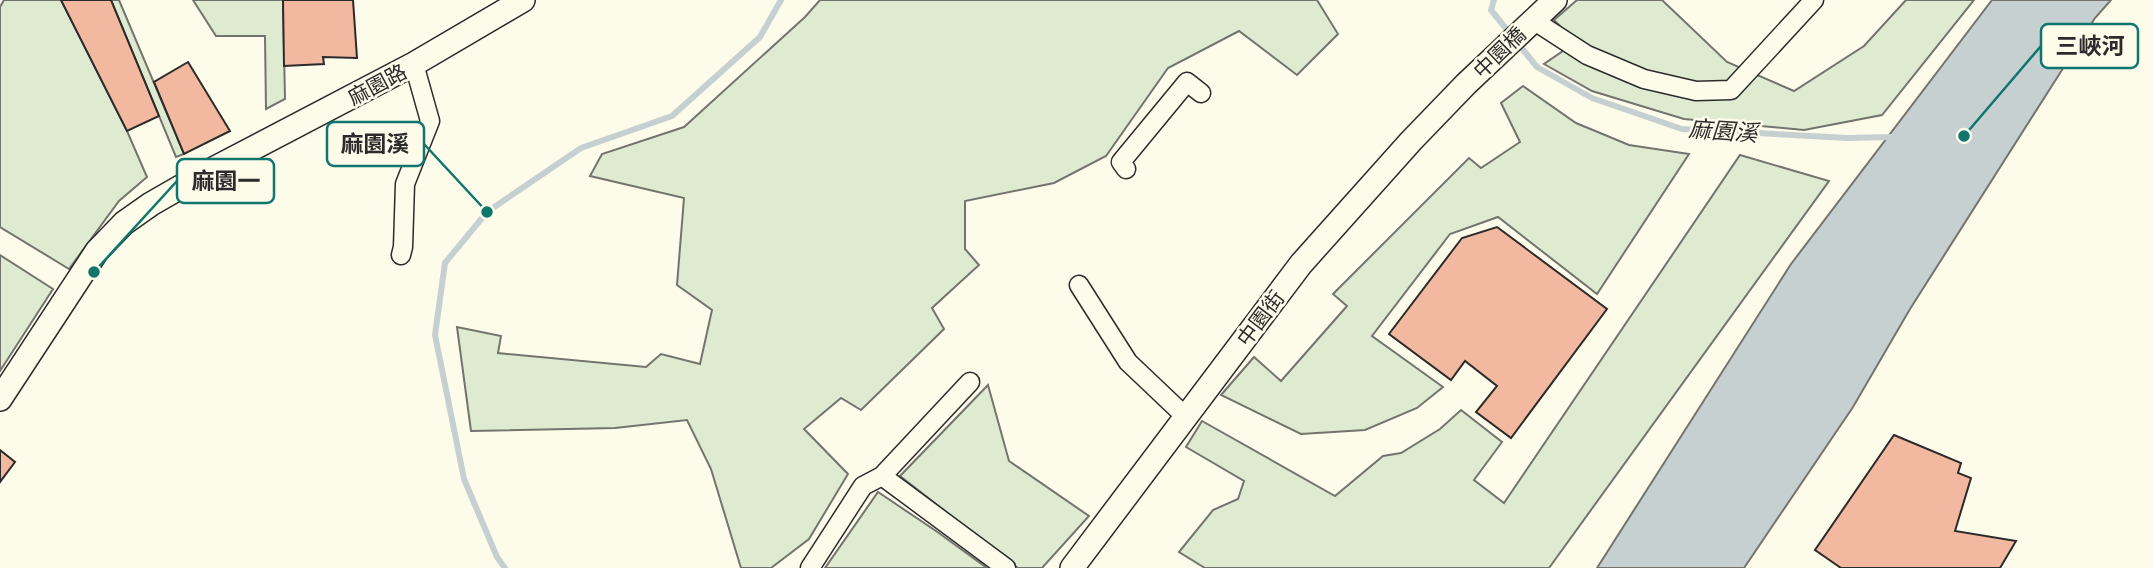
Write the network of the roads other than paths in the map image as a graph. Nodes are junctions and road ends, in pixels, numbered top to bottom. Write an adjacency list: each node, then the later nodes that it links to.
1 (523, 0): 5 (street, 麻園路)
2 (1555, 0): 4 (street)
3 (1814, 0): 4 (street)
4 (1533, 20): 6 (street, 中園橋)
5 (414, 64): 9 (street); 12 (street, 麻園路)
6 (1466, 84): 13 (street, 中園街)
7 (1201, 93): 8 (street)
8 (1126, 169)
9 (401, 255)
10 (1079, 285): 13 (street)
11 (970, 382): 14 (street)
12 (0, 399)
13 (1186, 417): 17 (street, 中園街)
14 (882, 476): 15 (street); 16 (street)
15 (810, 568)
16 (1006, 568)
17 (1072, 568)

